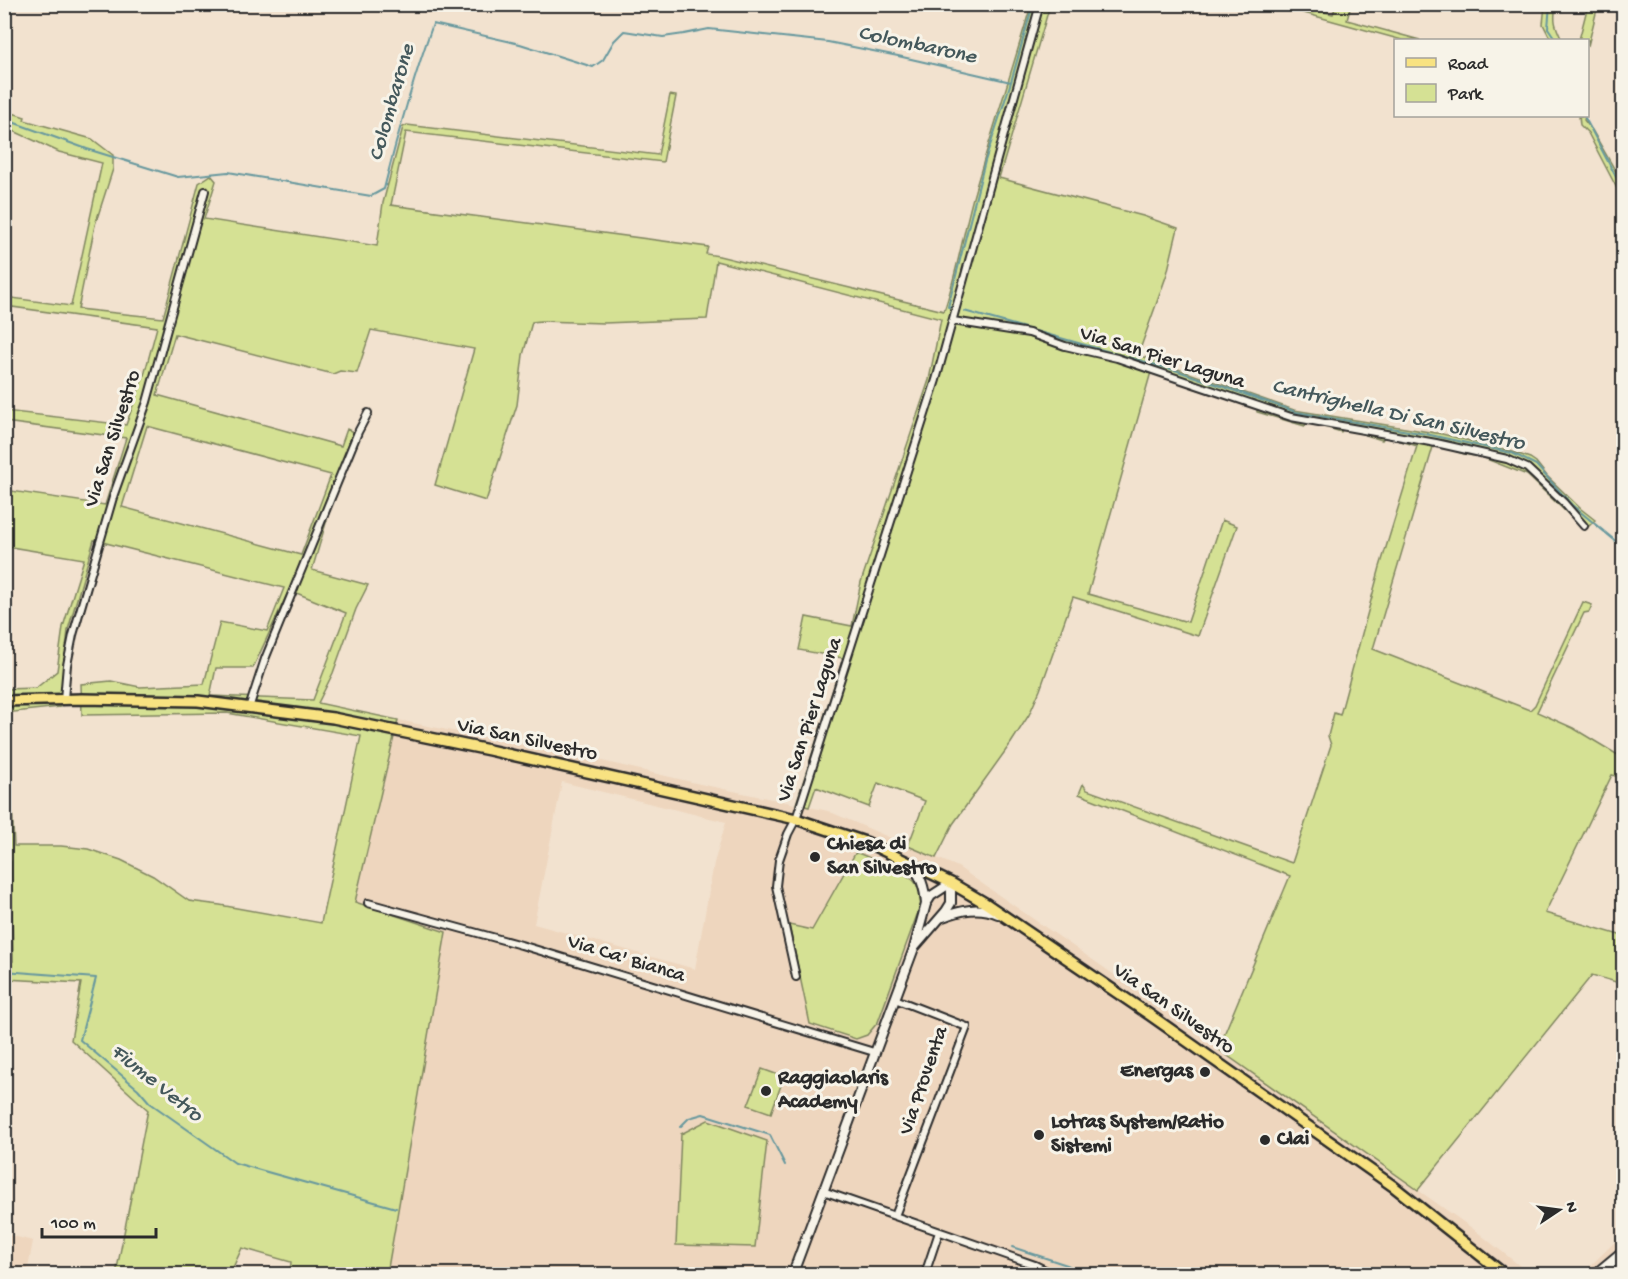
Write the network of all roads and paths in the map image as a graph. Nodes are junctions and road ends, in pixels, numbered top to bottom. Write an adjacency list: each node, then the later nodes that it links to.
1 (1040, 4): 3 (street, Via San Pier Laguna)
2 (205, 191): 6 (street, Via San Silvestro)
3 (953, 321): 5 (street, Via San Pier Laguna); 9 (street, Via San Pier Laguna)
4 (368, 413): 8 (street)
5 (1584, 526)
6 (64, 699): 7 (main road, Via San Silvestro); 8 (main road, Via San Silvestro)
7 (4, 701)
8 (249, 708): 9 (main road, Via San Silvestro)
9 (796, 819): 10 (main road, Via San Silvestro); 17 (street)
10 (908, 862): 11 (main road, Via San Silvestro); 13 (street)
11 (951, 884): 13 (street); 14 (street); 15 (main road, Via San Silvestro)
12 (368, 903): 19 (street, Via Ca' Bianca)
13 (926, 904): 16 (street)
14 (941, 918): 15 (street); 16 (street)
15 (1006, 918): 30 (main road, Via San Silvestro)
16 (914, 948): 18 (street)
17 (796, 977)
18 (894, 999): 19 (street); 21 (street, Via Proventa)
19 (874, 1052): 20 (street)
20 (823, 1191): 21 (street); 26 (street)
21 (895, 1216): 22 (street)
22 (939, 1232): 25 (street); 27 (street)
23 (1623, 1250): 24 (street)
24 (1617, 1257): 31 (street); 32 (street)
25 (1035, 1265): 28 (street); 29 (street)
26 (790, 1275)
27 (925, 1275)
28 (1033, 1275)
29 (1053, 1275)
30 (1504, 1275)
31 (1595, 1275)
32 (1608, 1275)

